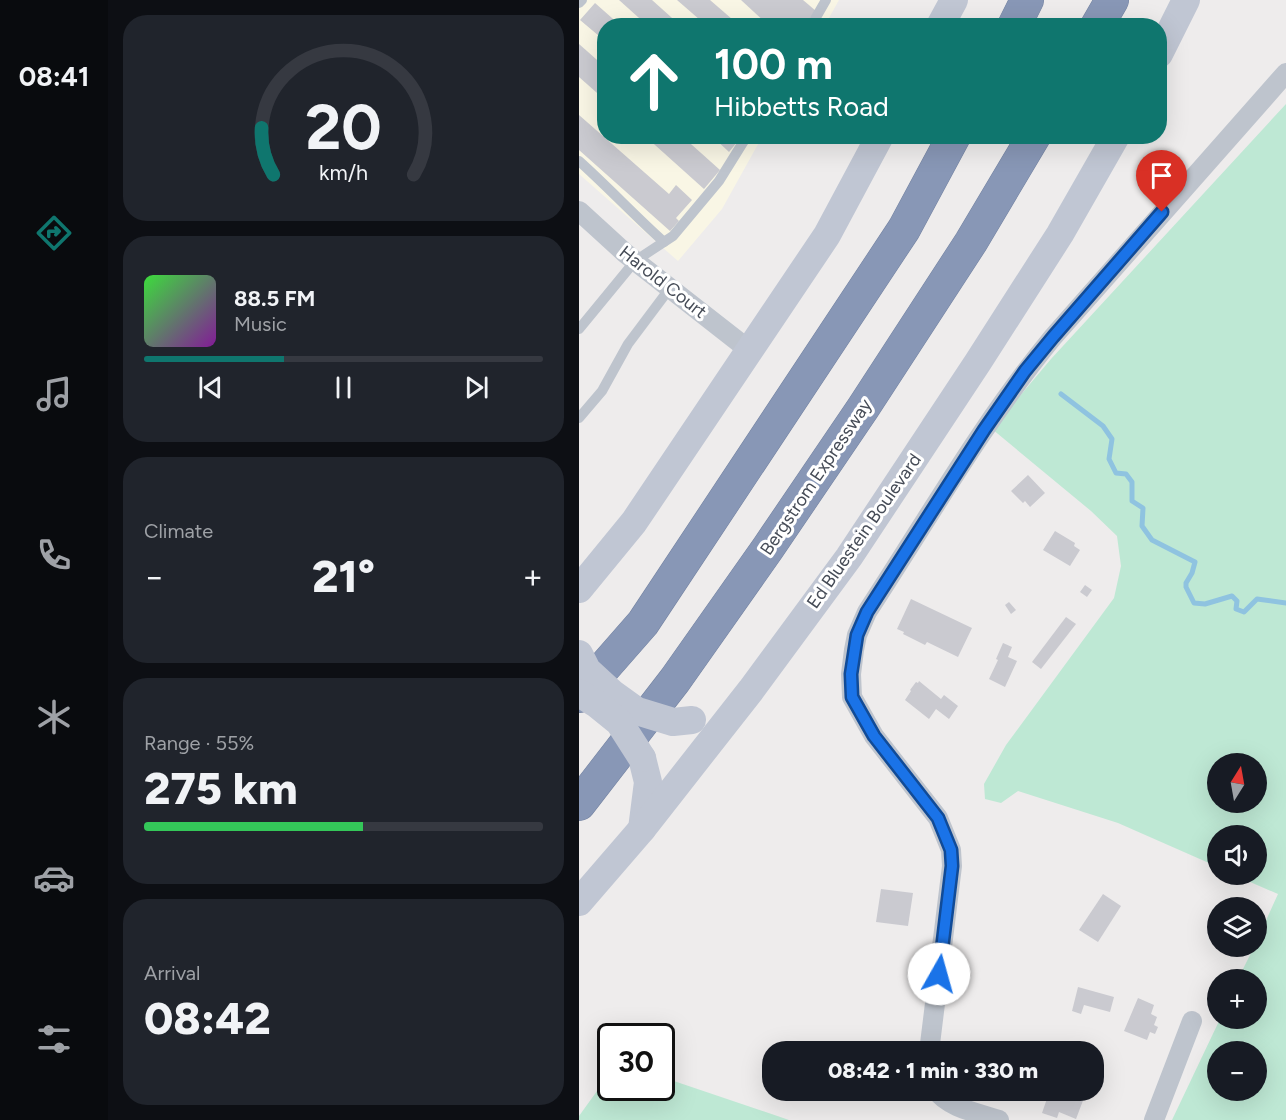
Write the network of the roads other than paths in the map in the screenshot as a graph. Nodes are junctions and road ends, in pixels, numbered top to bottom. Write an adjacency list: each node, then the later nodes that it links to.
1 (582, 0): 7 (lane)
2 (826, 0): 8 (lane)
3 (954, 0): 9 (main road)
4 (1027, 0): 10 (highway)
5 (1112, 0): 11 (highway)
6 (1186, 0): 12 (main road)
7 (579, 3)
8 (816, 18)
9 (944, 18)
10 (1018, 18)
11 (1102, 18)
12 (1167, 38)
13 (1286, 73): 35 (street)
14 (742, 144): 21 (lane)
15 (876, 144): 25 (main road)
16 (950, 144): 30 (highway)
17 (1029, 144): 31 (highway, Bergstrom Expressway)
18 (1111, 144): 29 (main road, Ed Bluestein Boulevard)
19 (579, 161): 21 (lane)
20 (579, 211): 22 (street, Harold Court)
21 (664, 242): 22 (lane)
22 (635, 261): 23 (street, Harold Court); 24 (lane)
23 (670, 288): 25 (street, Harold Court); 26 (lane)
24 (579, 329)
25 (749, 350): 27 (main road)
26 (579, 418)
27 (579, 589)
28 (579, 654): 29 (main road, bridge)
29 (751, 690): 32 (main road, Ed Bluestein Boulevard)
30 (579, 695): 32 (main road, bridge)
31 (579, 804)
32 (642, 829): 33 (main road, Ed Bluestein Boulevard)
33 (579, 902)
34 (1192, 1021): 38 (street)
35 (930, 1041)
36 (947, 1101): 37 (street)
37 (999, 1120)
38 (1154, 1120)

